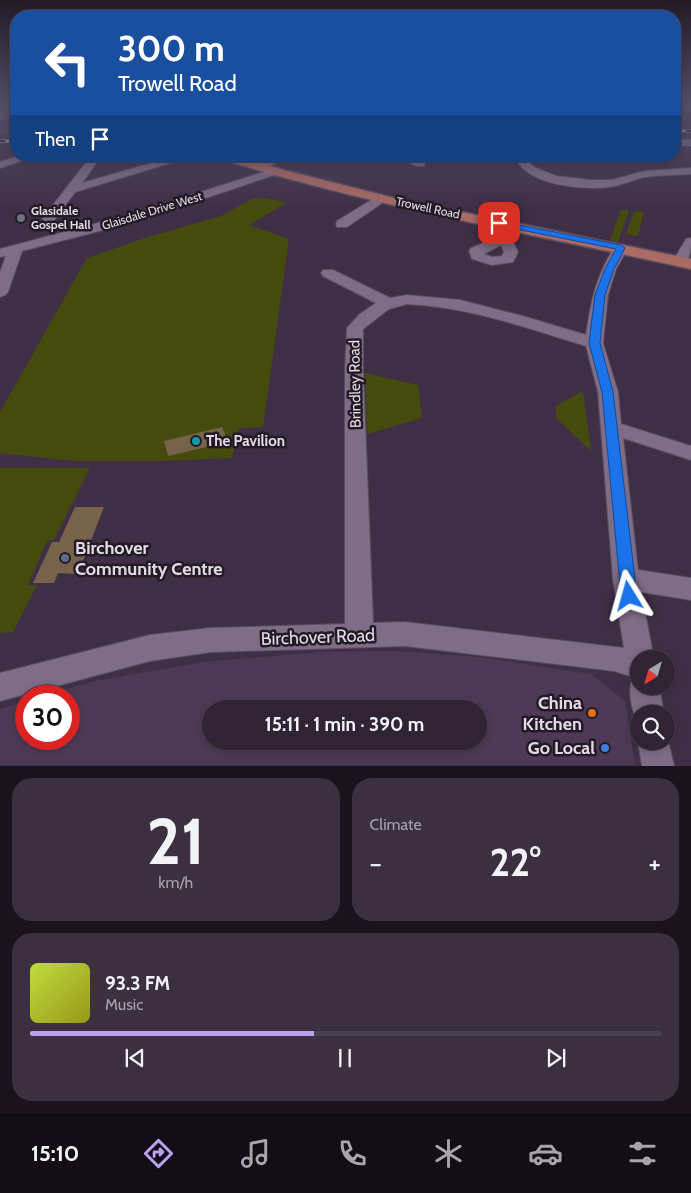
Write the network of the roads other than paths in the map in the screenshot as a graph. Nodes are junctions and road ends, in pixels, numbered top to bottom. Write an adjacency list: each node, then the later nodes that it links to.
1 (92, 162): 12 (street)
2 (143, 162): 9 (street)
3 (166, 162): 9 (street)
4 (242, 162): 10 (main road, Trowell Road)
5 (278, 162): 10 (street, Glaisdale Drive West)
6 (415, 162): 8 (street)
7 (522, 162): 11 (street)
8 (420, 164)
9 (152, 166): 12 (street)
10 (265, 170): 13 (main road, Trowell Road); 20 (street, Glaisdale Drive West)
11 (691, 171)
12 (73, 189): 14 (street)
13 (382, 198): 15 (street); 16 (main road, Trowell Road)
14 (48, 219)
15 (342, 224)
16 (518, 227): 17 (street); 19 (main road, Trowell Road)
17 (505, 239)
18 (691, 242): 22 (street)
19 (621, 248): 22 (main road, Trowell Road); 26 (street)
20 (16, 249): 21 (street, Glaisdale Drive West); 24 (street)
21 (0, 253)
22 (685, 262)
23 (327, 273): 25 (street)
24 (0, 292)
25 (388, 303): 26 (street, Brindley Road); 31 (street, Brindley Road)
26 (594, 343): 27 (street)
27 (612, 428): 28 (street); 29 (street)
28 (691, 453)
29 (626, 578): 30 (street); 32 (street)
30 (691, 589)
31 (359, 635): 33 (street, Birchover Road); 34 (street, Birchover Road)
32 (638, 650)
33 (630, 662)
34 (0, 687)
35 (655, 750): 36 (street)
36 (658, 766)

